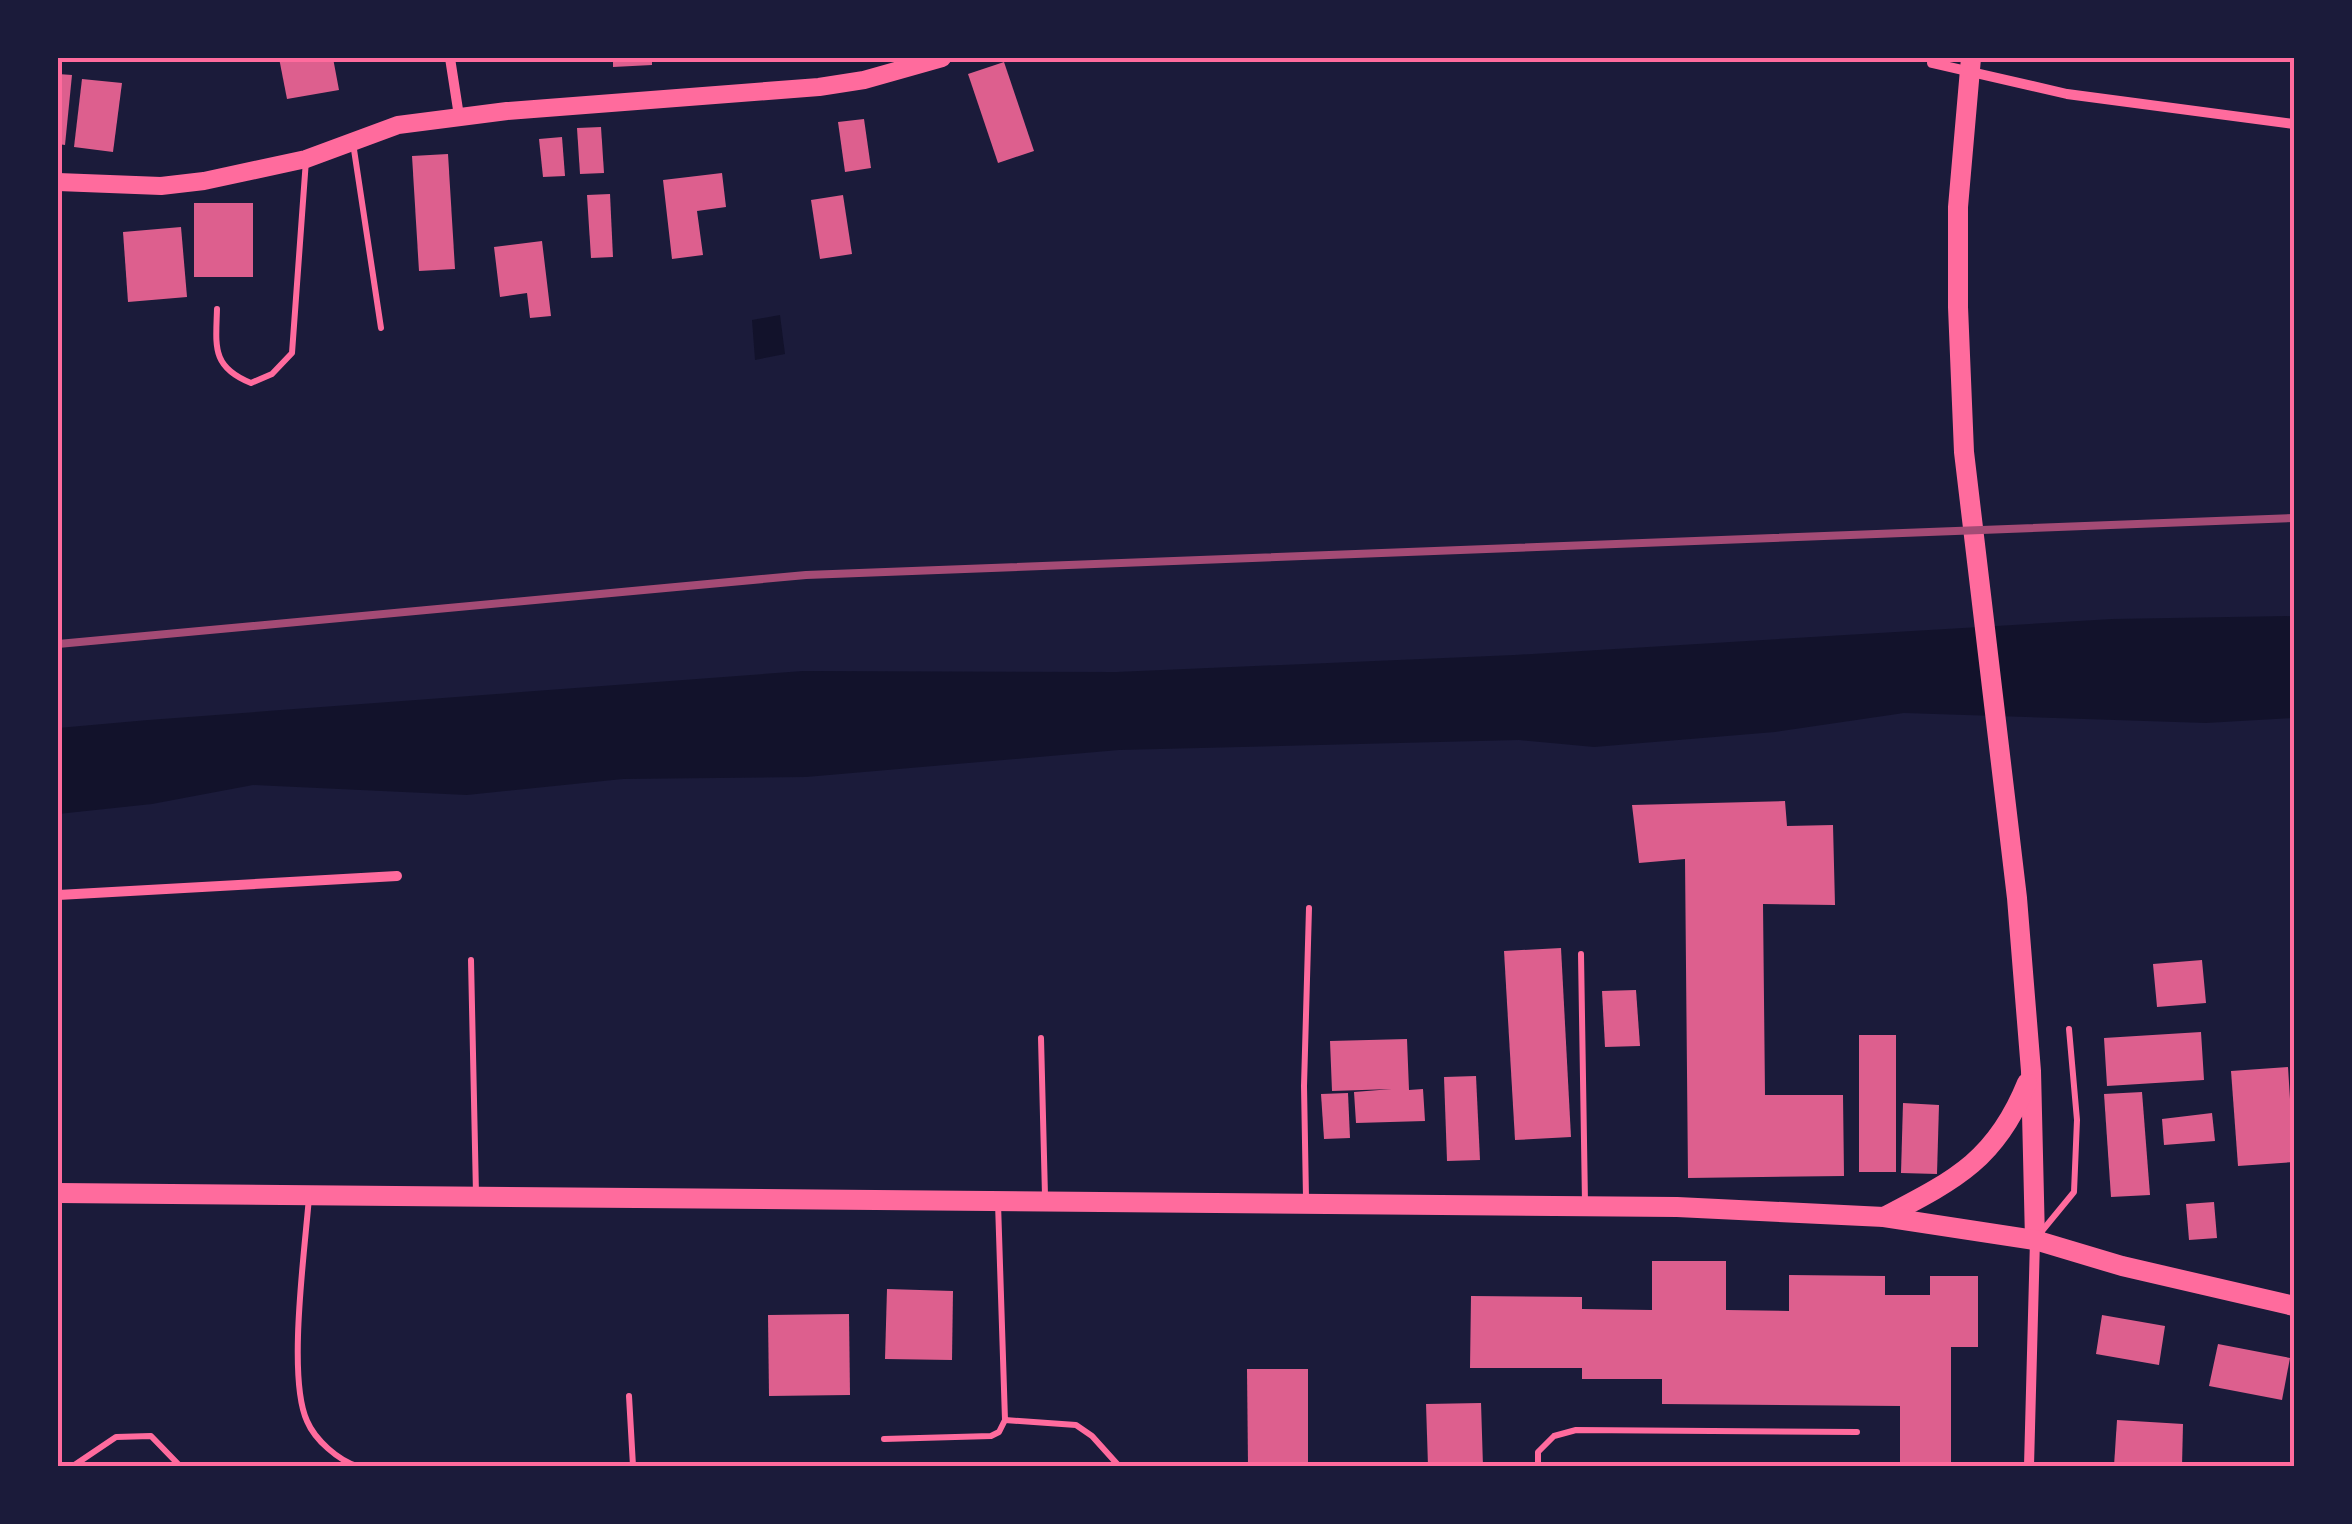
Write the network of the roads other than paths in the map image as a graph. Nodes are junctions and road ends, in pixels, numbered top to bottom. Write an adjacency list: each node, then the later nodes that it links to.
1 (450, 58): 5 (street)
2 (942, 58): 5 (main road)
3 (1971, 58): 19 (main road)
4 (1932, 60): 6 (street)
5 (460, 116): 7 (main road)
6 (2294, 124)
7 (353, 142): 8 (main road); 11 (lane)
8 (306, 159): 9 (main road); 10 (lane)
9 (58, 182)
10 (217, 308)
11 (382, 328)
12 (397, 876): 13 (street)
13 (58, 895)
14 (1309, 908): 25 (lane)
15 (1581, 954): 26 (lane)
16 (471, 960): 21 (lane)
17 (2069, 1029): 28 (lane)
18 (1041, 1038): 24 (lane)
19 (2032, 1072): 27 (main road); 28 (main road)
20 (58, 1193): 22 (main road)
21 (476, 1195): 22 (main road); 23 (main road)
22 (309, 1196): 36 (lane)
23 (998, 1202): 24 (main road); 31 (lane)
24 (1045, 1202): 25 (main road)
25 (1306, 1204): 26 (main road)
26 (1586, 1207): 27 (main road)
27 (1884, 1217): 28 (main road)
28 (2035, 1240): 29 (main road); 40 (street)
29 (2294, 1306)
30 (629, 1396): 37 (lane)
31 (1004, 1420): 33 (lane); 38 (lane)
32 (1857, 1432): 39 (lane)
33 (884, 1439)
34 (73, 1466): 35 (lane)
35 (180, 1466)
36 (357, 1466)
37 (634, 1466)
38 (1119, 1466)
39 (1538, 1466)
40 (2029, 1466)

